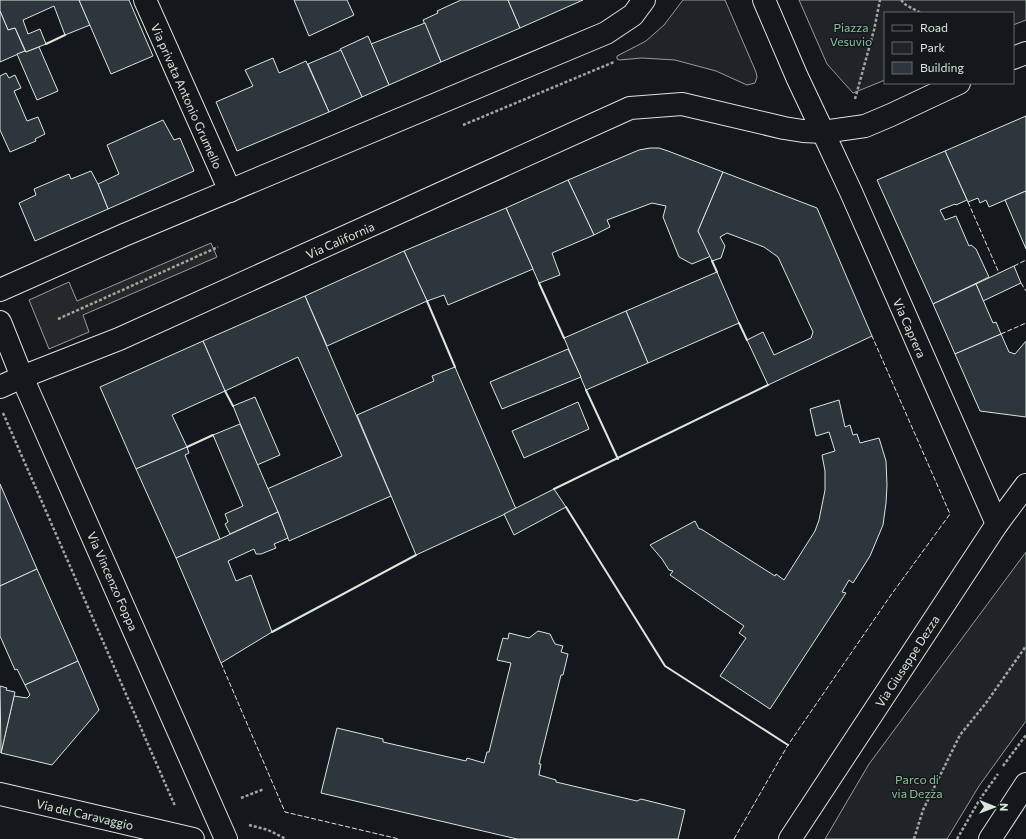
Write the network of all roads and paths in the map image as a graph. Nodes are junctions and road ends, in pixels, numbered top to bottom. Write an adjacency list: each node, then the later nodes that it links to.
1 (764, 0): 11 (street)
2 (880, 0): 10 (path)
3 (901, 0): 6 (path)
4 (153, 2): 12 (street, Via privata Antonio Grumello)
5 (639, 7): 12 (street)
6 (919, 12)
7 (1026, 53): 8 (street)
8 (1014, 58)
9 (957, 84): 11 (street)
10 (855, 99)
11 (823, 132): 17 (street, Via California); 21 (street, Via Caprera)
12 (230, 191): 14 (street)
13 (218, 247): 15 (path)
14 (0, 290)
15 (58, 319)
16 (0, 322): 17 (street, Via Vincenzo Foppa)
17 (22, 377): 18 (street, Via California); 28 (street, Via Vincenzo Foppa)
18 (0, 387)
19 (3, 412): 27 (path)
20 (1026, 485): 21 (street, Via Giuseppe Dezza)
21 (997, 524): 29 (street, Via Giuseppe Dezza)
22 (1026, 646): 30 (path)
23 (1026, 784): 31 (street)
24 (264, 789): 26 (path)
25 (0, 794): 27 (street, Via del Caravaggio)
26 (241, 798)
27 (191, 839)
28 (226, 839)
29 (790, 839)
30 (914, 839)
31 (990, 839)

